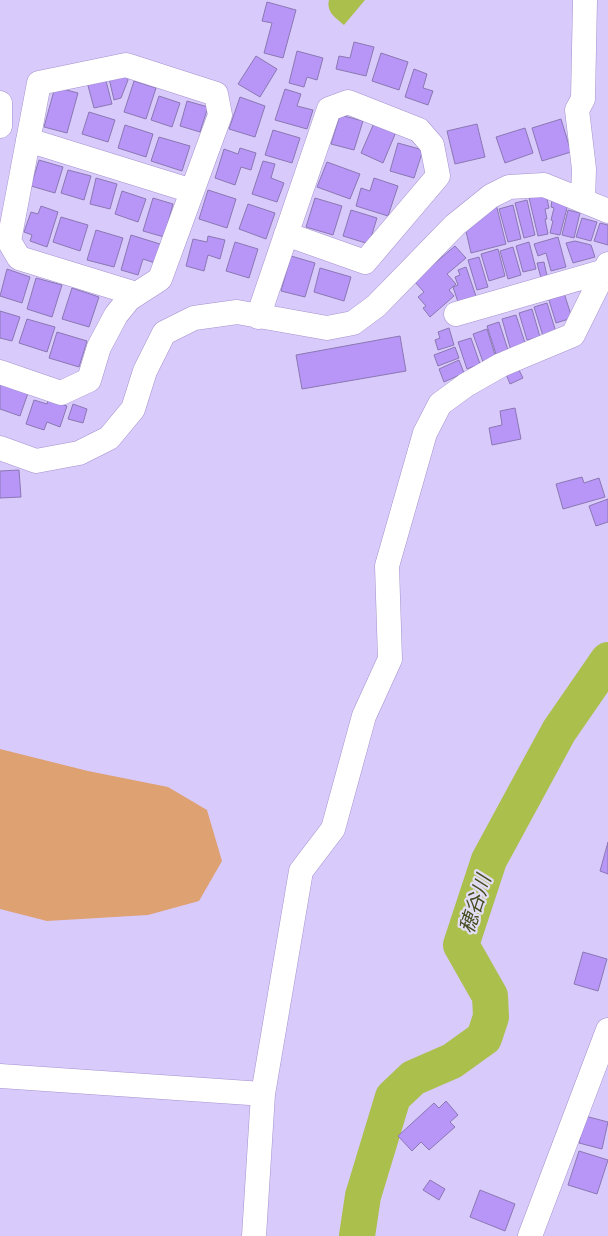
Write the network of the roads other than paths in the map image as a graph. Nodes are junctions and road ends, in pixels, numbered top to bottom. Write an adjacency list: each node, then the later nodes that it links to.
1 (586, 0): 6 (street)
2 (0, 103): 3 (street)
3 (0, 126)
4 (28, 140): 5 (street); 5 (street); 10 (street)
5 (192, 191): 10 (street)
6 (583, 200): 7 (street); 12 (street)
7 (608, 211)
8 (286, 234): 8 (street); 12 (street)
9 (606, 268): 11 (street); 17 (street)
10 (136, 294): 13 (street)
11 (456, 314)
12 (258, 316): 14 (street)
13 (0, 372)
14 (0, 448)
15 (608, 1030): 19 (street)
16 (0, 1076): 17 (street)
17 (264, 1094): 18 (street)
18 (254, 1236)
19 (530, 1236)

